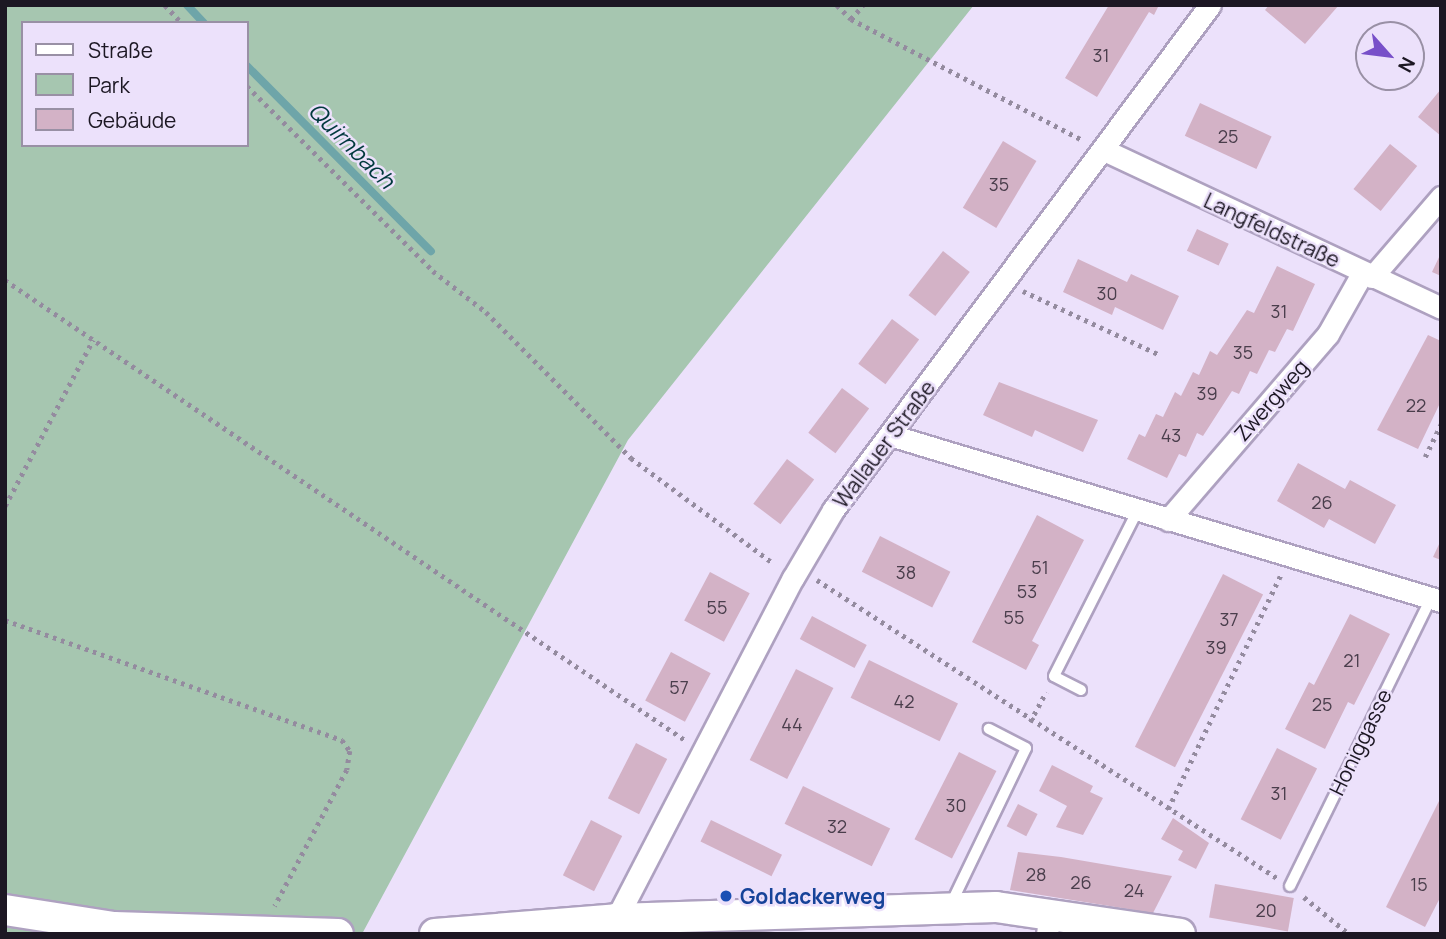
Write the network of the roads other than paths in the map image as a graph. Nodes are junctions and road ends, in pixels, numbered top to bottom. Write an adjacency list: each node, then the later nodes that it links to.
1 (1210, 5): 2 (street, Wallauer Straße)
2 (1104, 150): 4 (street, Langfeldstraße); 6 (street, Wallauer Straße)
3 (1441, 197): 4 (street, Zwergweg)
4 (1367, 274): 5 (street, Langfeldstraße); 8 (street, Zwergweg)
5 (1441, 308)
6 (890, 435): 7 (street, Honiggasse); 15 (street, Wallauer Straße)
7 (1137, 512): 8 (street, Honiggasse); 10 (lane)
8 (1168, 520): 9 (street, Honiggasse)
9 (1436, 599): 12 (lane, Honiggasse)
10 (1081, 690)
11 (989, 729): 13 (lane)
12 (1290, 886)
13 (949, 908): 15 (street); 16 (street)
14 (5, 910): 18 (street)
15 (616, 919): 17 (street)
16 (1049, 923): 20 (street)
17 (503, 930): 19 (street)
18 (338, 934)
19 (435, 934)
20 (1180, 934)

